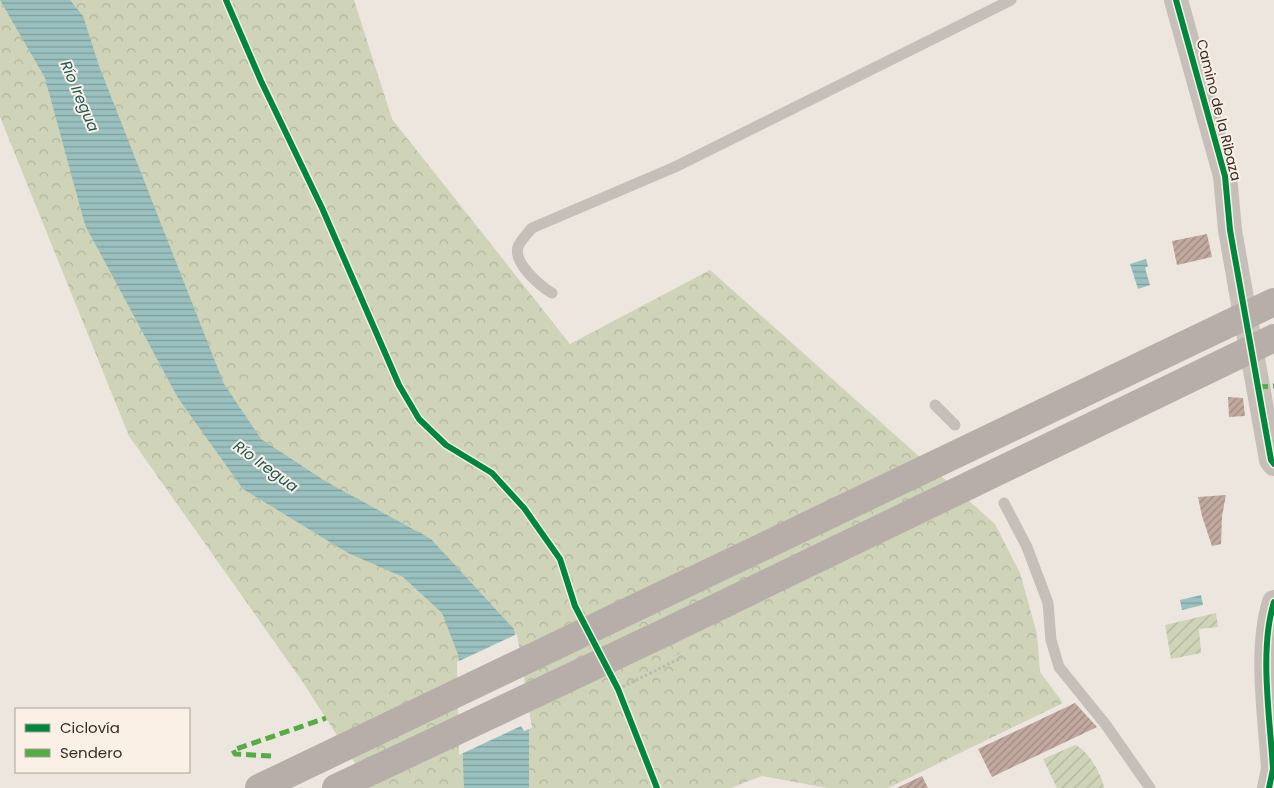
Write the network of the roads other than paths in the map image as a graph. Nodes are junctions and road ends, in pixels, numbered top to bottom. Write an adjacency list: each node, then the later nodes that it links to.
1 (1011, 0): 4 (lane)
2 (1176, 0): 3 (street, Camino de la Ribaza)
3 (1240, 287)
4 (552, 293)
5 (1274, 302): 13 (main road)
6 (1274, 338): 14 (main road)
7 (1257, 384): 10 (street)
8 (935, 406): 9 (lane)
9 (955, 425)
10 (1274, 464)
11 (1004, 503): 15 (lane)
12 (1274, 602): 16 (street)
13 (259, 788)
14 (336, 788)
15 (1150, 788)
16 (1269, 788)

